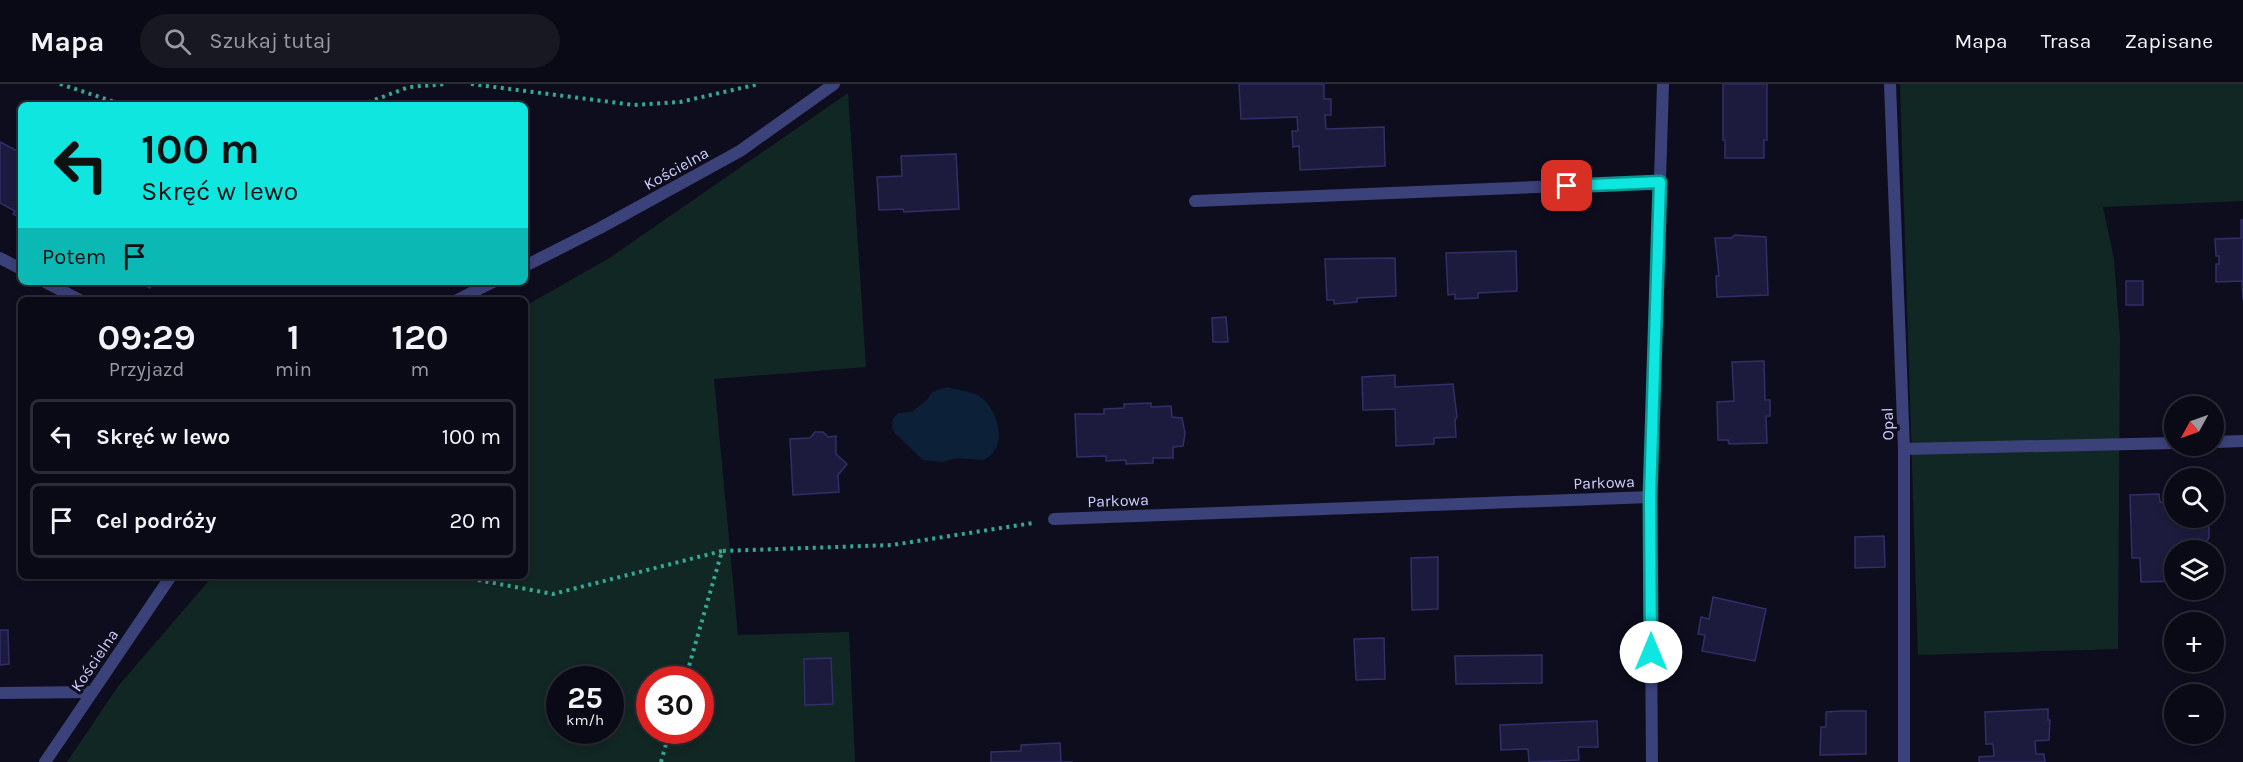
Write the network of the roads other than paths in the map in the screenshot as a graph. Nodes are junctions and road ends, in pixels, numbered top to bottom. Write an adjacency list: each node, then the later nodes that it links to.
1 (834, 84): 7 (street, Kościelna)
2 (1663, 84): 4 (street)
3 (1890, 84): 16 (street, Opal)
4 (1660, 182): 5 (street); 17 (street)
5 (1195, 201)
6 (0, 258): 8 (street)
7 (528, 264)
8 (18, 267)
9 (51, 285): 11 (street)
10 (487, 285): 12 (street)
11 (74, 297)
12 (463, 297)
13 (2243, 441): 14 (street)
14 (2224, 442)
15 (2164, 443): 16 (street)
16 (1904, 449): 24 (street, Opal)
17 (1650, 497): 18 (street, Parkowa); 23 (street)
18 (1054, 519)
19 (169, 579): 20 (street, Kościelna)
20 (92, 692): 21 (street); 22 (street, Kościelna)
21 (0, 693)
22 (45, 762)
23 (1652, 762)
24 (1904, 762)

